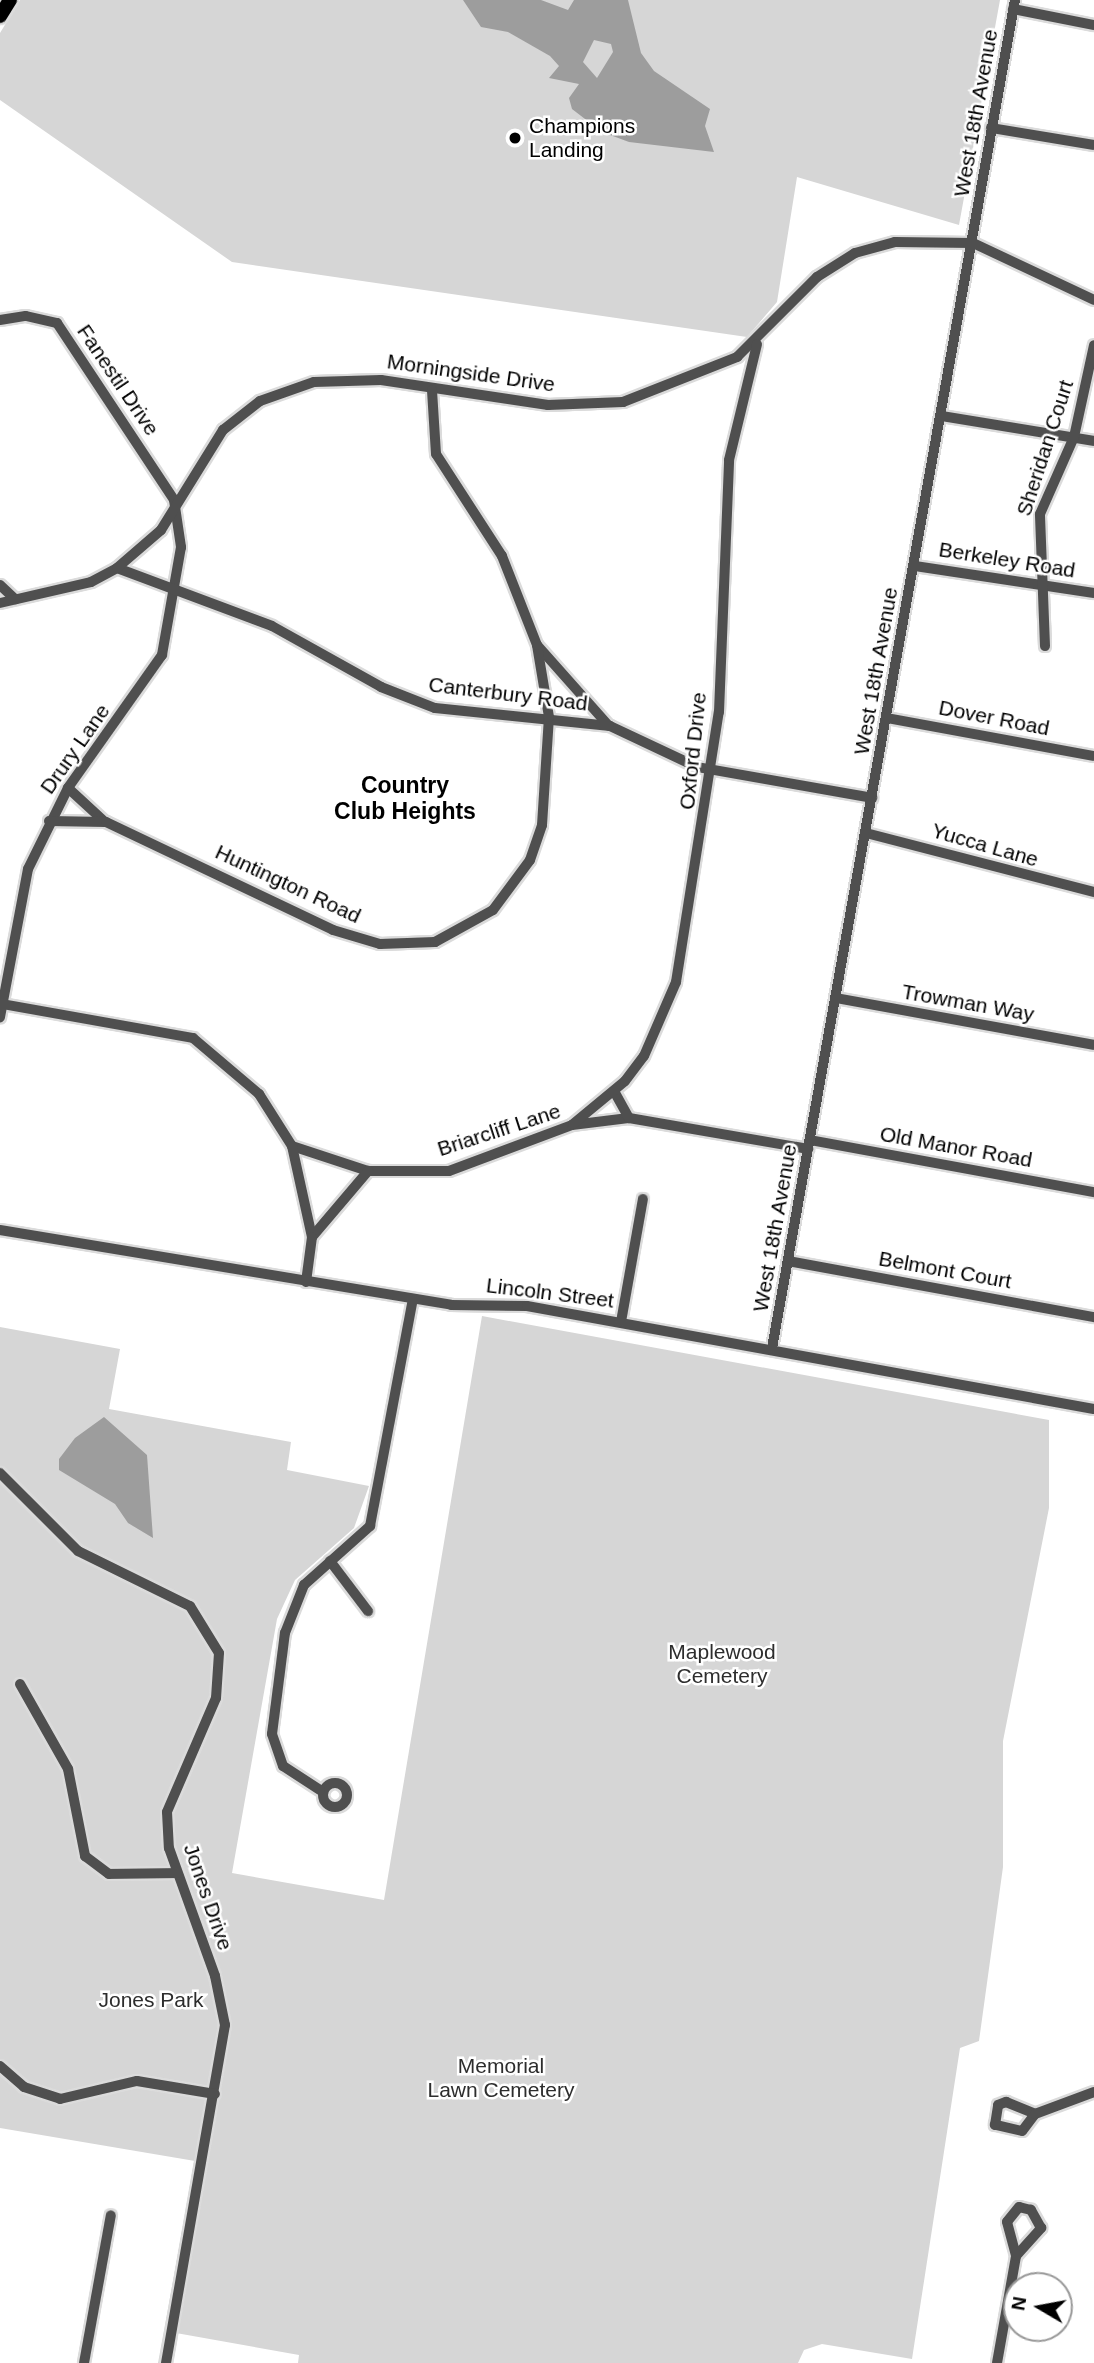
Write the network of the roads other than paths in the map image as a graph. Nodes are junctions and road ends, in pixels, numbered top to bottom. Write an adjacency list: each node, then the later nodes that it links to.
1 (10, 0): 3 (highway)
2 (1014, 5): 4 (street); 5 (street, West 18th Avenue)
3 (0, 16)
4 (1094, 25)
5 (991, 128): 6 (street); 7 (street, West 18th Avenue)
6 (1094, 145)
7 (973, 243): 8 (street, Morningside Drive); 10 (street, Morningside Drive); 13 (street, West 18th Avenue)
8 (1094, 300)
9 (0, 320): 16 (street, Fanestil Drive)
10 (757, 344): 12 (street, Morningside Drive); 31 (street, Oxford Drive)
11 (1094, 345): 14 (street, Sheridan Court)
12 (432, 390): 16 (street, Morningside Drive); 25 (street, Huntington Road)
13 (942, 416): 14 (street); 17 (street, West 18th Avenue)
14 (1074, 437): 15 (street); 20 (street, Sheridan Court)
15 (1094, 441)
16 (176, 508): 18 (street, Morningside Drive); 21 (street, Drury Lane)
17 (915, 566): 20 (street, Berkeley Road); 28 (street, West 18th Avenue)
18 (117, 568): 21 (street, Canterbury Road); 23 (street, Morningside Drive)
19 (0, 585): 23 (street)
20 (1047, 585): 22 (street, Berkeley Road); 26 (street, Sheridan Court)
21 (176, 586): 27 (street, Canterbury Road); 32 (street, Drury Lane)
22 (1094, 593)
23 (15, 599): 24 (street, Morningside Drive)
24 (0, 603)
25 (537, 645): 27 (street, Huntington Road); 29 (street)
26 (1045, 646)
27 (549, 717): 29 (street, Canterbury Road); 35 (street, Huntington Road)
28 (887, 718): 30 (street, Dover Road); 33 (street, West 18th Avenue)
29 (610, 726): 31 (street, Canterbury Road)
30 (1094, 757)
31 (712, 771): 33 (street, Canterbury Road); 42 (street, Oxford Drive)
32 (68, 788): 34 (street, Drury Lane); 35 (street)
33 (872, 798): 36 (street, West 18th Avenue)
34 (49, 821): 35 (street, Huntington Road); 39 (street, Drury Lane)
35 (106, 822)
36 (866, 833): 37 (street, Yucca Lane); 38 (street, West 18th Avenue)
37 (1094, 892)
38 (836, 998): 41 (street, Trowman Way); 45 (street, West 18th Avenue)
39 (2, 1003): 40 (street, Drury Lane); 46 (street)
40 (0, 1017)
41 (1094, 1045)
42 (614, 1091): 43 (street); 44 (street, Oxford Drive)
43 (629, 1118): 44 (street, Briarcliff Lane); 45 (street, Briarcliff Lane)
44 (572, 1125): 47 (street, Briarcliff Lane)
45 (809, 1144): 48 (street, Old Manor Road); 52 (street, West 18th Avenue)
46 (292, 1146): 47 (street, Briarcliff Lane); 51 (street)
47 (368, 1171): 51 (street)
48 (1094, 1192)
49 (643, 1199): 56 (street)
50 (0, 1230): 53 (street, Lincoln Street)
51 (312, 1237): 53 (street)
52 (788, 1261): 55 (street, Belmont Court); 57 (street, West 18th Avenue)
53 (306, 1282): 54 (street, Lincoln Street)
54 (412, 1299): 56 (street, Lincoln Street); 60 (street)
55 (1094, 1317)
56 (621, 1322): 57 (street, Lincoln Street)
57 (772, 1348): 58 (street, Lincoln Street)
58 (1094, 1409)
59 (0, 1473): 64 (street, Jones Drive)
60 (330, 1561): 61 (street); 63 (street)
61 (368, 1611)
62 (20, 1684): 64 (street)
63 (320, 1790)
64 (177, 1873): 67 (street, Jones Drive)
65 (0, 2066): 67 (street)
66 (1094, 2092): 68 (street)
67 (215, 2094): 72 (street, Jones Drive)
68 (1035, 2114)
69 (111, 2215): 71 (street)
70 (1016, 2256): 70 (street); 73 (street)
71 (84, 2363)
72 (166, 2363)
73 (997, 2363)

